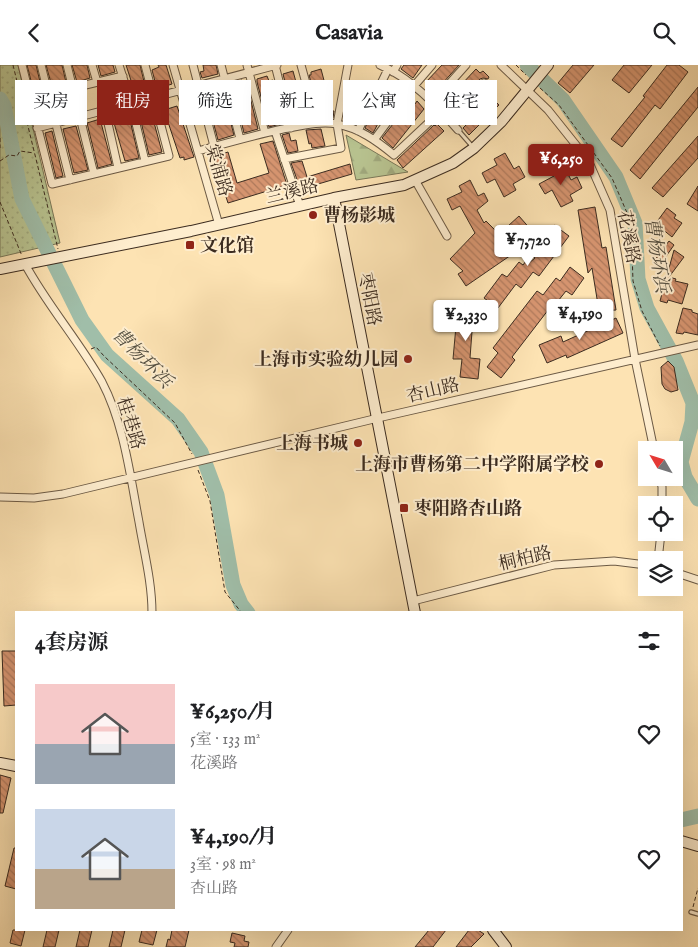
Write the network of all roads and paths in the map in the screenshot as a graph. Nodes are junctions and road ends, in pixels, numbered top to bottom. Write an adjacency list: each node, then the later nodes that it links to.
1 (13, 65): 68 (path)
2 (22, 65): 55 (street)
3 (41, 65): 24 (street)
4 (67, 65): 25 (street)
5 (92, 65): 34 (street)
6 (119, 65): 22 (street)
7 (145, 65): 28 (street)
8 (173, 65): 37 (street, 棠浦路)
9 (193, 65): 29 (street)
10 (220, 65): 23 (street)
11 (276, 65): 20 (street); 56 (street)
12 (301, 65): 31 (street)
13 (348, 65): 42 (street)
14 (380, 65): 21 (street)
15 (432, 65): 36 (street)
16 (466, 65): 33 (street)
17 (501, 65): 39 (street, 花溪路)
18 (516, 65): 39 (path)
19 (548, 66): 39 (street, 兰溪路)
20 (248, 68): 23 (street); 60 (street)
21 (393, 69): 32 (street); 59 (street)
22 (123, 76): 26 (street); 27 (street)
23 (224, 78): 30 (street); 62 (street)
24 (45, 80)
25 (71, 80)
26 (106, 80)
27 (124, 80)
28 (149, 80)
29 (198, 80)
30 (217, 80)
31 (305, 80)
32 (407, 80)
33 (453, 80)
34 (97, 82): 35 (street)
35 (87, 85)
36 (415, 85)
37 (179, 86)
38 (415, 87): 40 (street)
39 (531, 87): 66 (street, 兰溪路); 86 (street, 花溪路)
40 (425, 96)
41 (333, 124): 42 (street)
42 (337, 124): 59 (street); 69 (street)
43 (48, 125): 55 (street)
44 (56, 125): 74 (street)
45 (82, 125): 73 (street)
46 (108, 125): 72 (street)
47 (136, 125): 71 (street)
48 (161, 125): 71 (street)
49 (190, 125): 67 (street, 棠浦路)
50 (209, 125): 64 (street)
51 (306, 125): 56 (street)
52 (385, 125): 63 (street)
53 (426, 125): 63 (street)
54 (454, 125): 57 (street)
55 (37, 128): 74 (street)
56 (292, 128): 58 (street)
57 (458, 130): 66 (lane)
58 (275, 131): 60 (street); 69 (street)
59 (358, 131): 63 (street)
60 (265, 133): 62 (street)
61 (0, 138): 65 (path)
62 (240, 139): 64 (street)
63 (374, 140)
64 (214, 146): 67 (street)
65 (0, 148)
66 (474, 148): 75 (street, 兰溪路)
67 (198, 151): 79 (street, 棠浦路)
68 (34, 153): 70 (path); 81 (path)
69 (284, 159): 78 (street)
70 (0, 161)
71 (145, 161): 72 (street)
72 (118, 168): 73 (street)
73 (94, 174): 74 (street)
74 (70, 180)
75 (415, 181): 76 (street, 兰溪路); 80 (street)
76 (334, 198): 78 (street, 兰溪路); 87 (street, 枣阳路)
77 (0, 202): 82 (path)
78 (300, 206): 79 (street, 兰溪路)
79 (219, 225): 81 (street, 兰溪路)
80 (447, 237)
81 (60, 257): 82 (street, 兰溪路)
82 (25, 263): 83 (street, 兰溪路); 85 (street, 桂巷路)
83 (0, 269)
84 (698, 345): 86 (street, 杏山路)
85 (83, 351): 89 (path); 90 (street, 桂巷路)
86 (635, 359): 87 (street, 杏山路); 88 (street, 花溪路)
87 (378, 418): 89 (street, 杏山路); 95 (street, 枣阳路)
88 (652, 441)
89 (196, 463): 90 (street); 97 (path)
90 (131, 479): 91 (street); 96 (street, 桂巷路)
91 (0, 497)
92 (638, 564): 95 (street, 桐柏路)
93 (683, 575): 94 (street)
94 (698, 580)
95 (413, 601): 98 (street, 枣阳路)
96 (152, 611)
97 (240, 611)
98 (416, 611)
99 (0, 763): 100 (street)
100 (15, 766)
101 (683, 842): 102 (street)
102 (698, 846)
103 (698, 888): 104 (path)
104 (691, 912): 105 (lane)
105 (698, 914)
106 (287, 931): 108 (street)
107 (494, 931): 109 (street)
108 (276, 947)
109 (506, 947)

